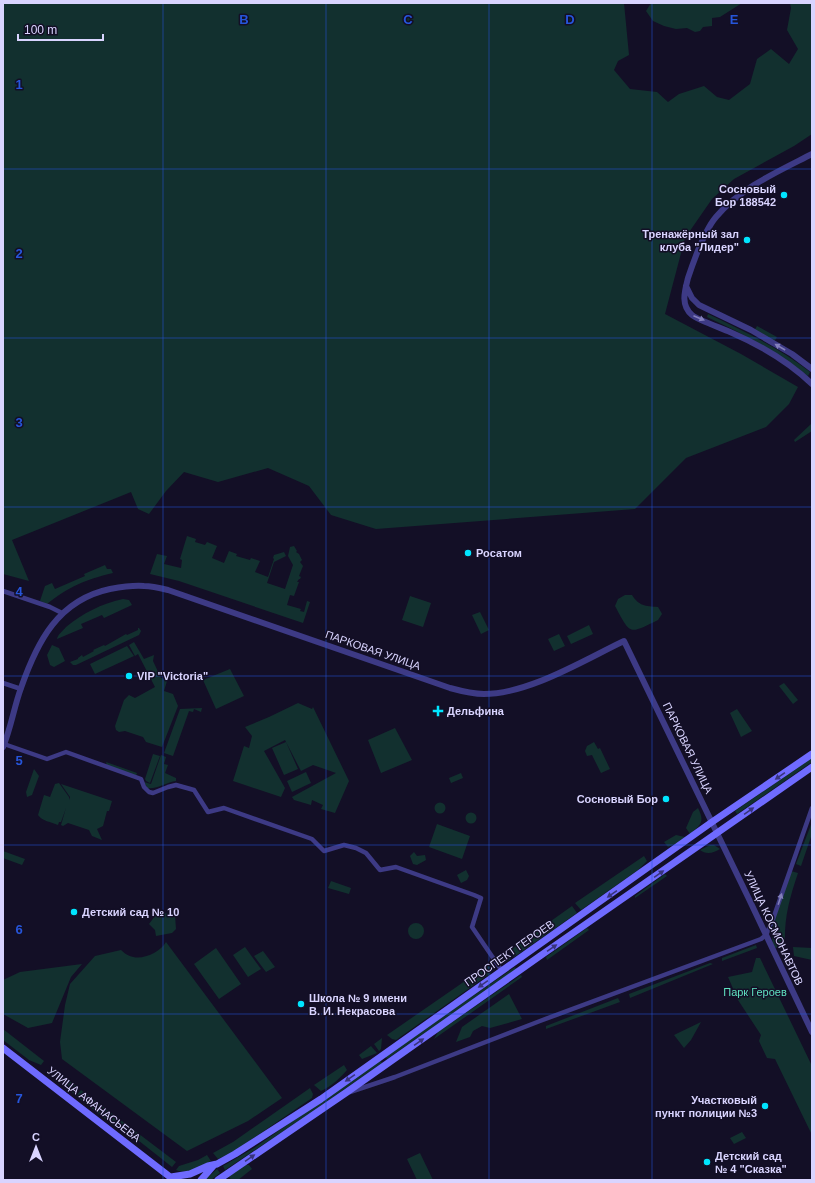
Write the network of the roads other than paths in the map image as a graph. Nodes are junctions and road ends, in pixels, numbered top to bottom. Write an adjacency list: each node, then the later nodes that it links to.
1 (812, 154): 2 (street)
2 (686, 286): 3 (street, one-way to 2); 4 (street, one-way to 4)
3 (812, 369)
4 (812, 384)
5 (3, 591): 6 (street)
6 (62, 613): 8 (street, ПАРКОВАЯ УЛИЦА); 13 (street, ПАРКОВАЯ УЛИЦА)
7 (3, 683): 8 (street)
8 (21, 689): 9 (street, ПАРКОВАЯ УЛИЦА)
9 (4, 746): 16 (street)
10 (812, 754): 13 (main road, ПРОСПЕКТ ГЕРОЕВ, one-way to 13)
11 (812, 767): 14 (main road, ПРОСПЕКТ ГЕРОЕВ, one-way to 11)
12 (812, 808): 15 (street, one-way to 12)
13 (712, 822): 14 (street, УЛИЦА КОСМОНАВТОВ); 16 (main road, ПРОСПЕКТ ГЕРОЕВ, one-way to 16)
14 (717, 833): 15 (street, УЛИЦА КОСМОНАВТОВ); 19 (main road, ПРОСПЕКТ ГЕРОЕВ, one-way to 14)
15 (766, 935): 17 (street, УЛИЦА КОСМОНАВТОВ); 19 (street, ПРОСПЕКТ ГЕРОЕВ)
16 (502, 971): 20 (main road, ПРОСПЕКТ ГЕРОЕВ, one-way to 20)
17 (812, 1032)
18 (3, 1048): 21 (main road, УЛИЦА АФАНАСЬЕВА)
19 (347, 1092): 23 (main road, ПРОСПЕКТ ГЕРОЕВ, one-way to 19)
20 (214, 1165): 21 (main road); 22 (main road)
21 (172, 1179)
22 (201, 1180)
23 (218, 1180)

